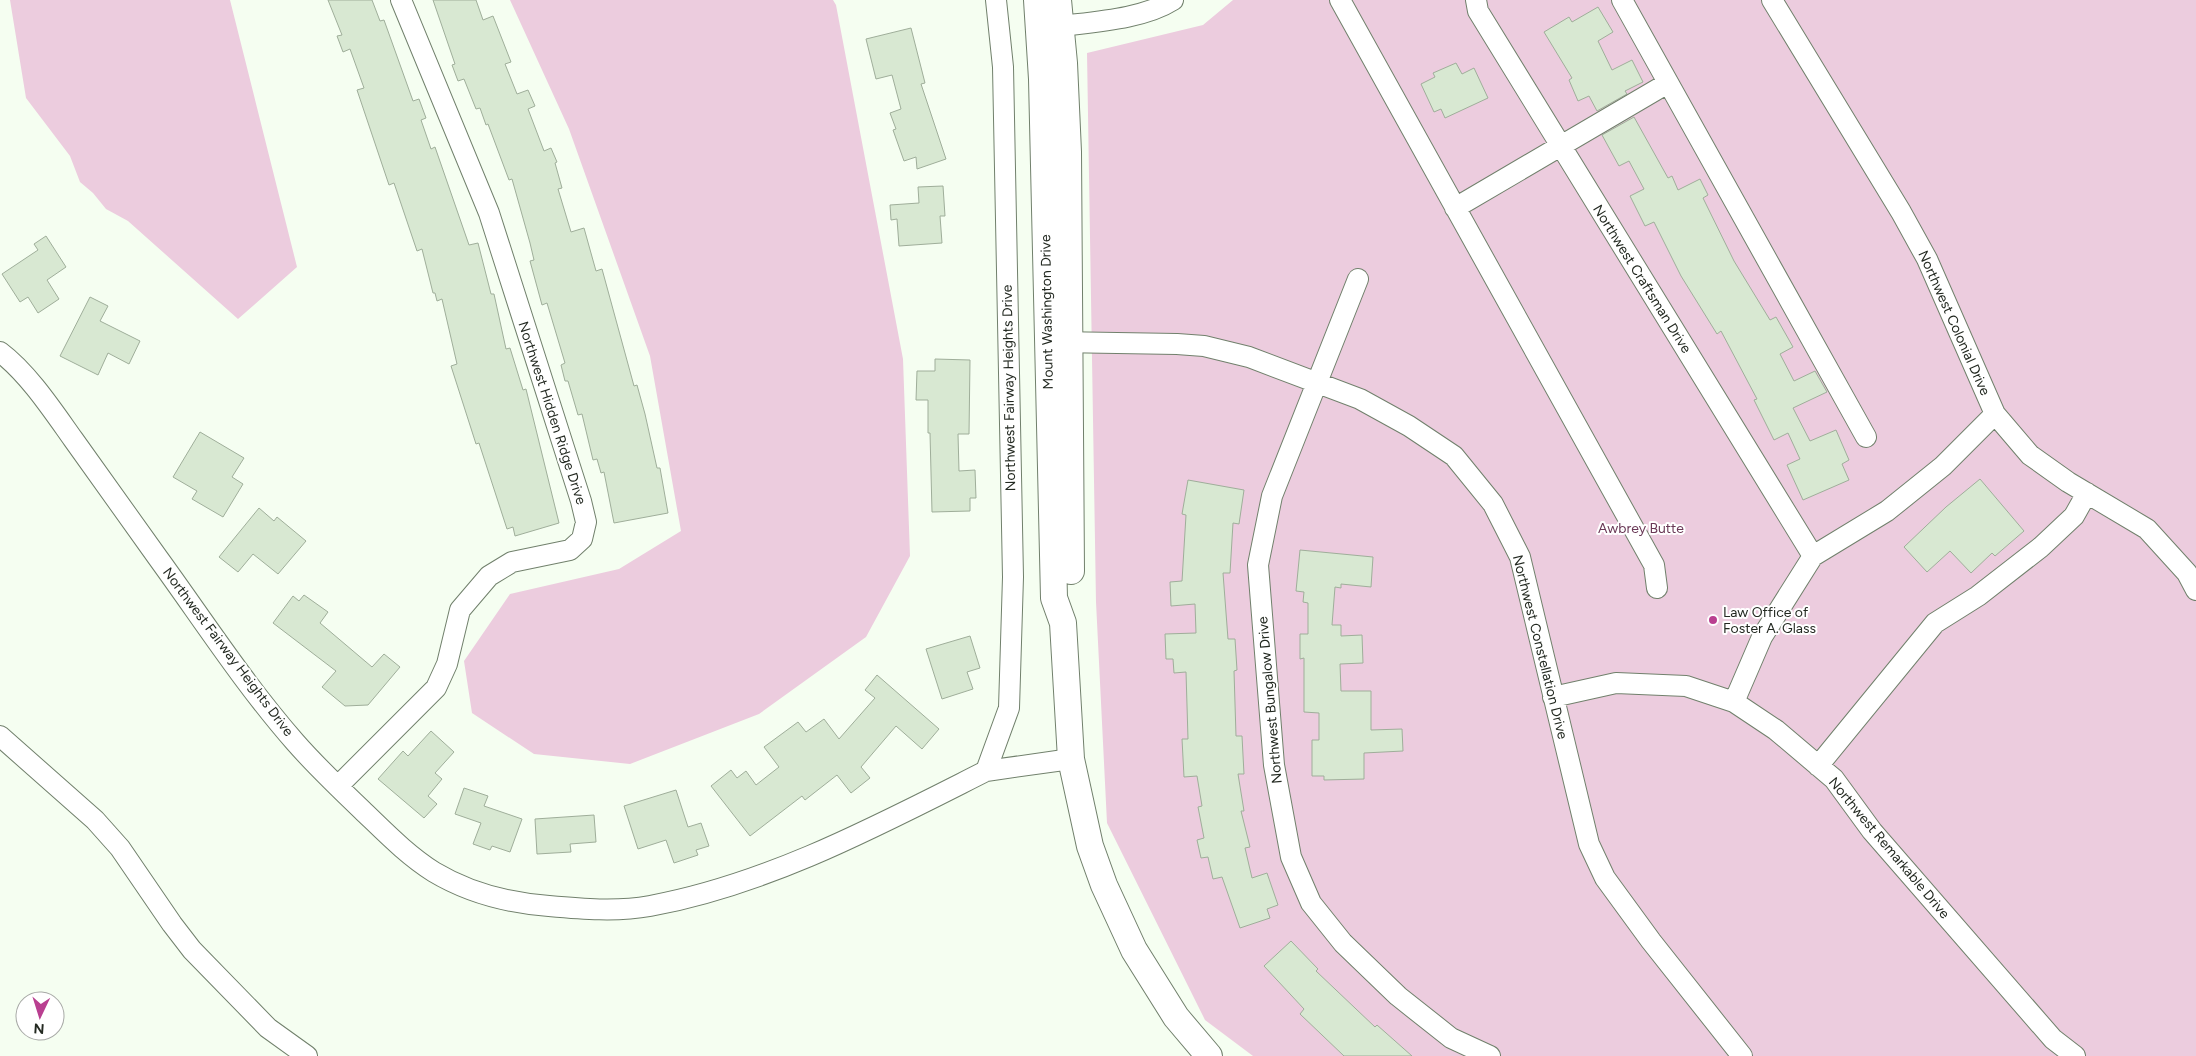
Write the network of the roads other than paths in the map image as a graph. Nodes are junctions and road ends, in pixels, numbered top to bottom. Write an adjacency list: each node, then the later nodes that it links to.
1 (401, 0): 30 (street, Northwest Hidden Ridge Drive)
2 (996, 0): 29 (street, Northwest Fairway Heights Drive)
3 (1037, 0): 10 (main road, Mount Washington Drive)
4 (1058, 0): 10 (main road, Mount Washington Drive)
5 (1173, 0): 10 (street)
6 (1340, 0): 13 (street)
7 (1476, 0): 12 (street, Northwest Craftsman Drive)
8 (1622, 0): 11 (street)
9 (1772, 0): 18 (street, Northwest Colonial Drive)
10 (1050, 27): 15 (main road, Mount Washington Drive)
11 (1668, 83): 12 (street); 19 (street)
12 (1561, 146): 13 (street); 21 (street, Northwest Craftsman Drive)
13 (1455, 208): 22 (street)
14 (1358, 279): 17 (street, Northwest Bungalow Drive)
15 (1059, 342): 17 (street, Northwest Constellation Drive); 27 (main road, Mount Washington Drive)
16 (0, 352): 30 (street, Northwest Fairway Heights Drive)
17 (1317, 384): 24 (street, Northwest Constellation Drive); 33 (street, Northwest Bungalow Drive)
18 (1995, 414): 20 (street, Northwest Colonial Drive); 21 (street)
19 (1866, 437)
20 (2087, 493): 23 (street, Northwest Colonial Drive); 28 (street)
21 (1813, 556): 25 (street)
22 (1657, 588)
23 (2196, 590)
24 (1553, 697): 25 (street, Northwest Remarkable Drive); 34 (street, Northwest Constellation Drive)
25 (1734, 702): 28 (street, Northwest Remarkable Drive)
26 (0, 736): 31 (street)
27 (1071, 759): 29 (street, Northwest Fairway Heights Drive); 32 (main road, Mount Washington Drive)
28 (1818, 766): 35 (street, Northwest Remarkable Drive)
29 (986, 772): 30 (street, Northwest Fairway Heights Drive)
30 (338, 786)
31 (307, 1056)
32 (1209, 1056)
33 (1490, 1056)
34 (1742, 1056)
35 (2075, 1056)

